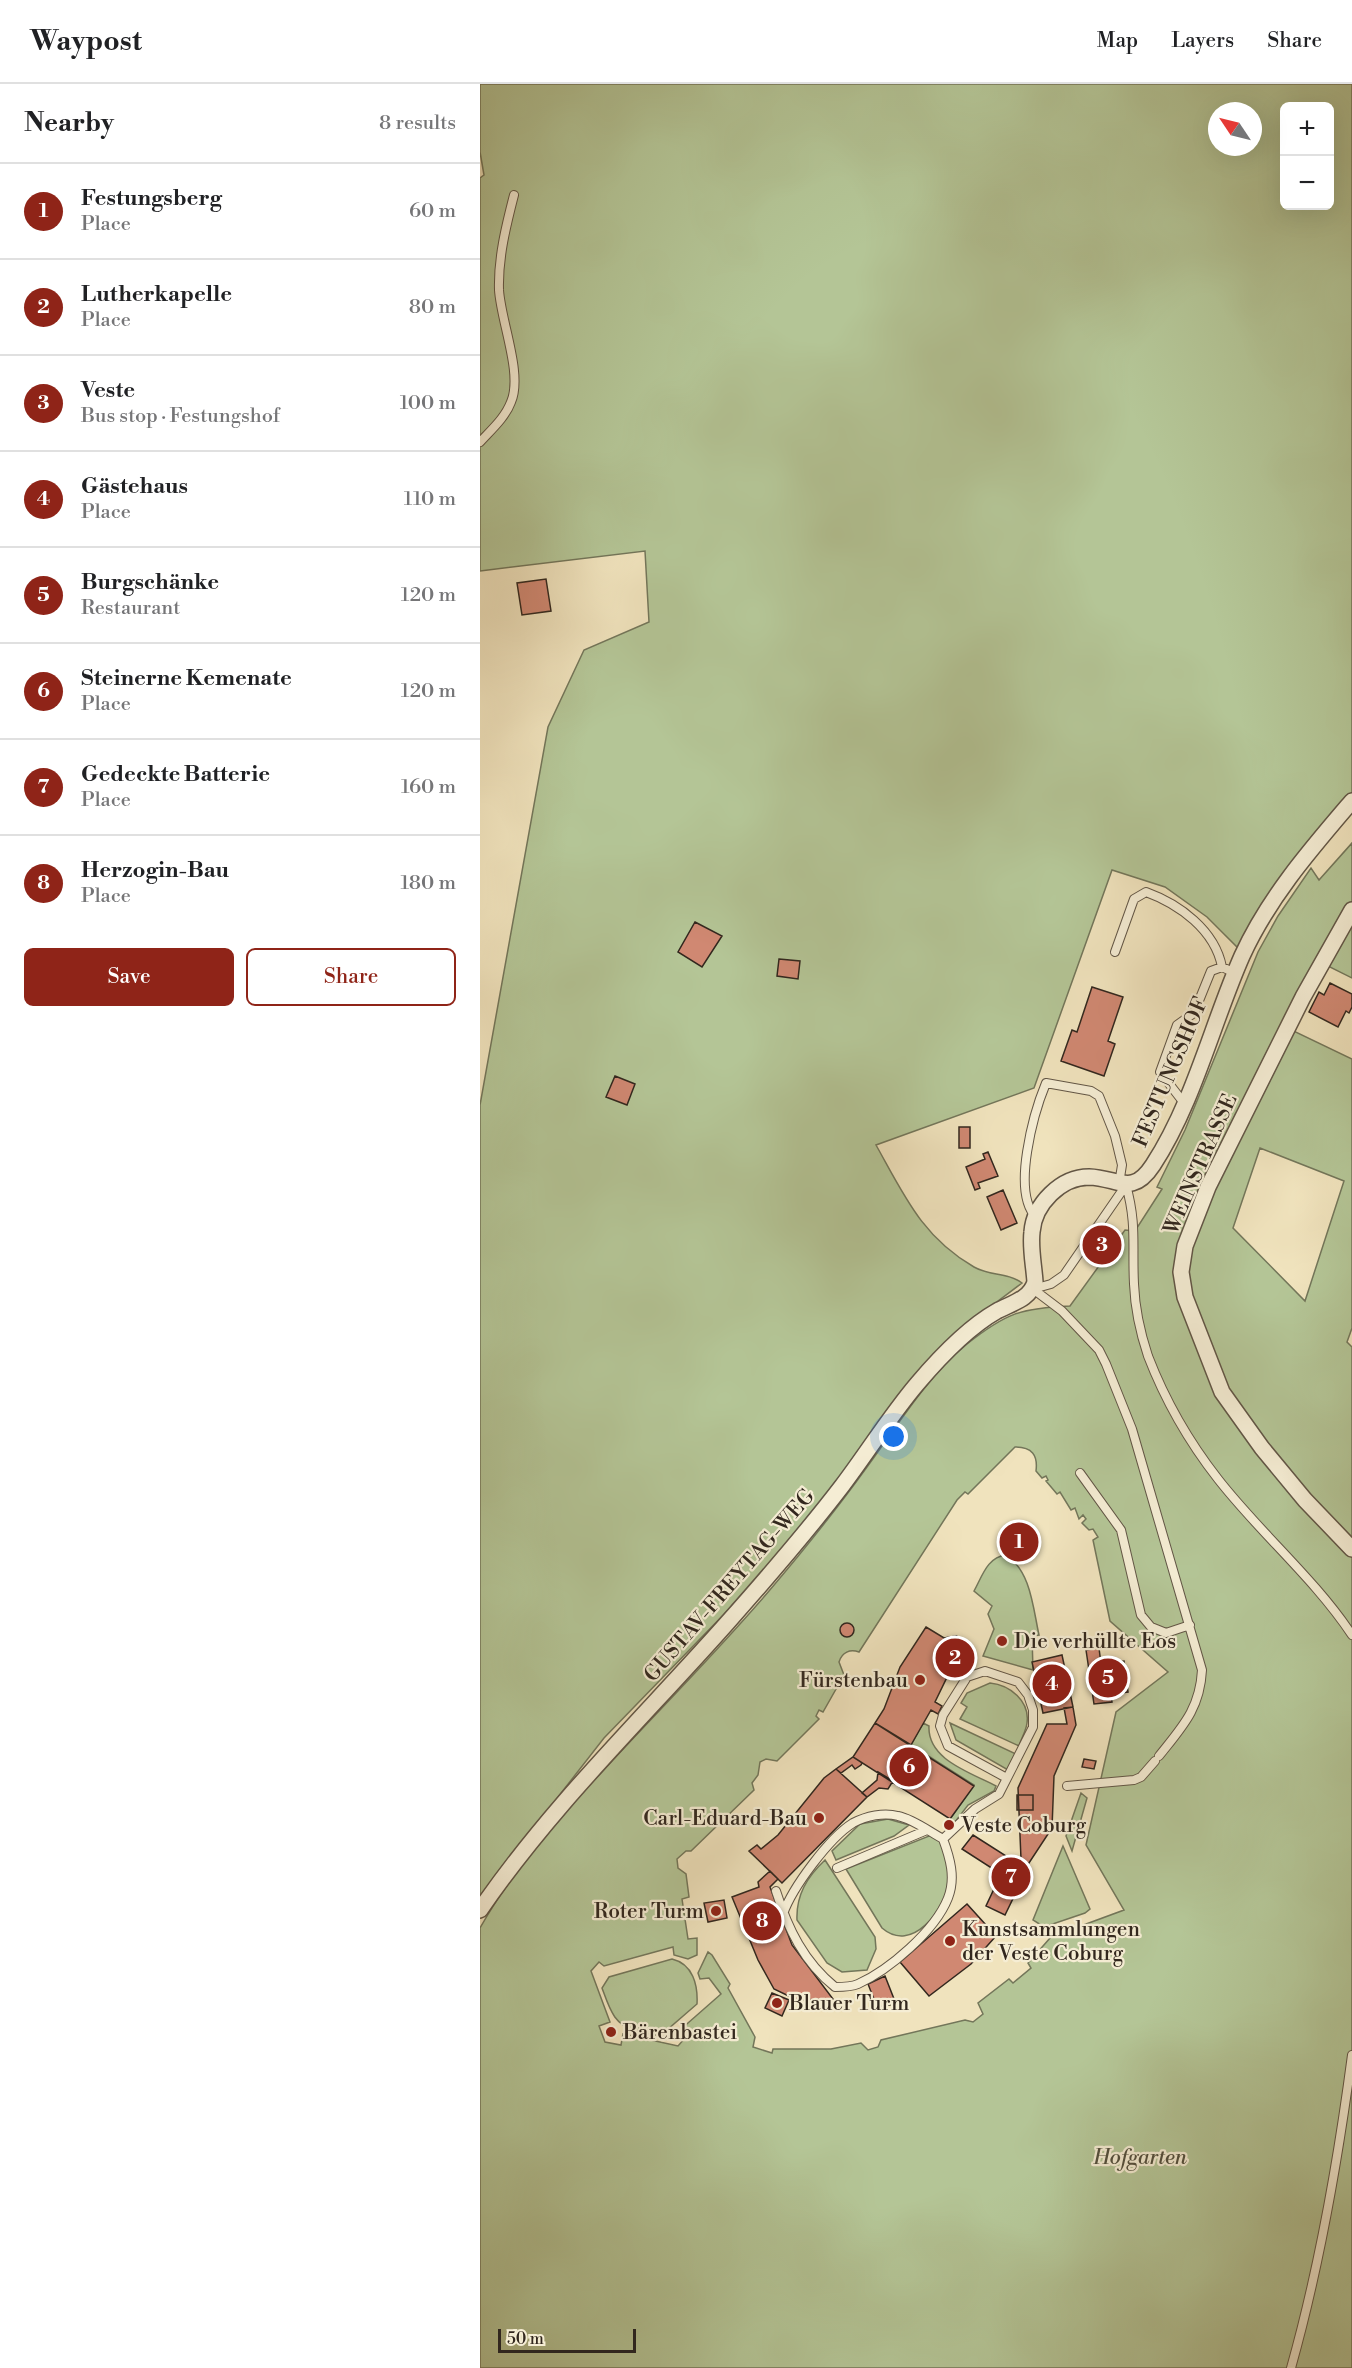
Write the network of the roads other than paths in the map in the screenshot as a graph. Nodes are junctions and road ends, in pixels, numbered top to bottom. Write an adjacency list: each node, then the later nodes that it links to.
1 (514, 195): 2 (lane)
2 (480, 442)
3 (1352, 801): 6 (street, FESTUNGSHOF)
4 (1352, 910): 12 (street, WEINSTRASSE)
5 (1115, 952): 6 (lane)
6 (1228, 970): 7 (street, FESTUNGSHOF); 7 (lane)
7 (1184, 1103): 8 (street, FESTUNGSHOF)
8 (1122, 1184): 9 (street); 9 (lane); 10 (lane); 14 (lane)
9 (1035, 1217): 10 (street)
10 (1033, 1289): 13 (lane); 21 (street, GUSTAV-FREYTAG-WEG)
11 (1080, 1473): 13 (lane)
12 (1352, 1549)
13 (1190, 1625): 16 (lane)
14 (1352, 1635)
15 (1003, 1776): 18 (lane)
16 (1067, 1785)
17 (927, 1830): 18 (lane); 19 (lane); 22 (lane)
18 (944, 1839): 22 (lane)
19 (837, 1869)
20 (776, 1892): 22 (lane)
21 (480, 1910)
22 (783, 1914)
23 (1352, 2055): 24 (lane)
24 (1291, 2368)

